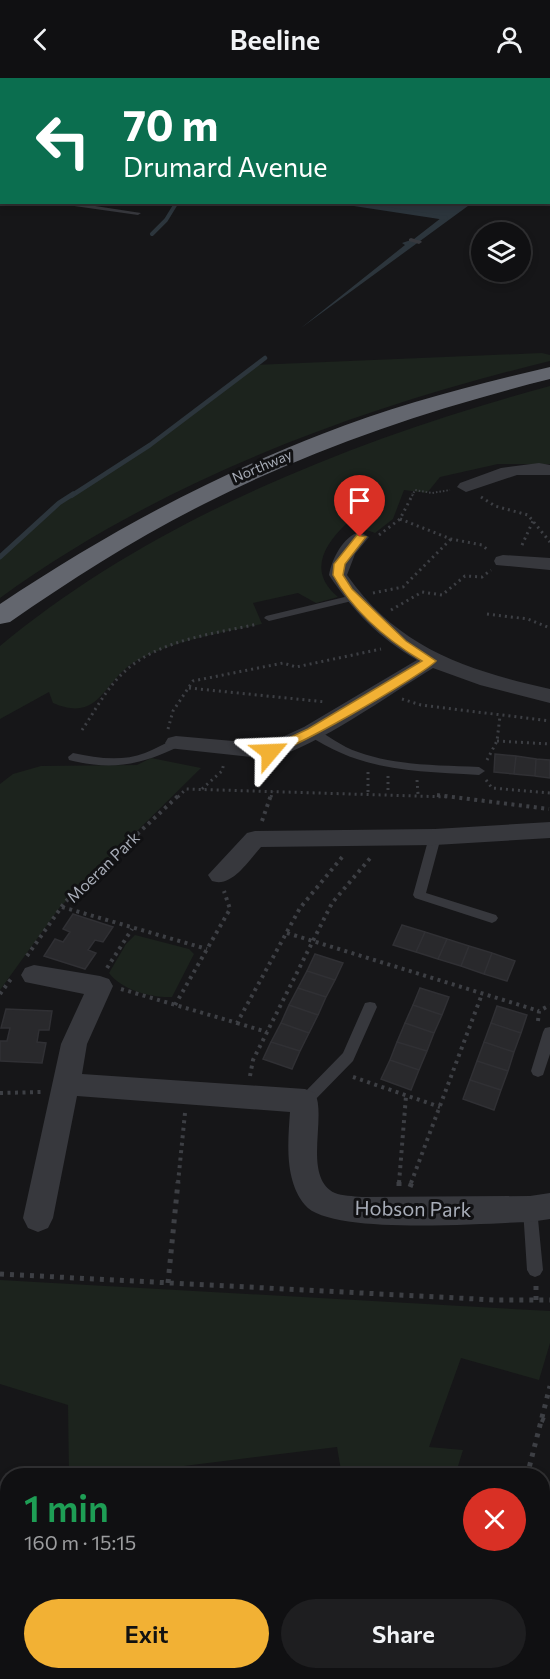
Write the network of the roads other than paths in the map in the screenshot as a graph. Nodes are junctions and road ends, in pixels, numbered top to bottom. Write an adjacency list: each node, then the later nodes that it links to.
1 (65, 204): 2 (lane)
2 (138, 213)
3 (411, 240): 4 (lane)
4 (419, 242)
5 (550, 373): 12 (highway, Northway)
6 (550, 470): 7 (street)
7 (466, 488)
8 (360, 537): 11 (street)
9 (508, 561): 10 (street)
10 (550, 564)
11 (352, 598): 13 (lane); 14 (street)
12 (0, 616)
13 (269, 618)
14 (430, 661): 15 (street); 16 (street)
15 (550, 696)
16 (312, 732): 17 (street); 19 (lane)
17 (176, 743): 18 (lane)
18 (73, 757)
19 (479, 771)
20 (550, 830): 21 (street)
21 (435, 837): 22 (street); 23 (lane)
22 (220, 875)
23 (492, 918)
24 (23, 972): 29 (street)
25 (370, 1007): 30 (lane)
26 (550, 1032): 27 (lane)
27 (547, 1055): 28 (lane)
28 (538, 1071)
29 (65, 1084): 30 (street); 32 (street)
30 (305, 1101): 31 (street, Hobson Park)
31 (540, 1208): 33 (lane)
32 (38, 1218)
33 (535, 1270)

